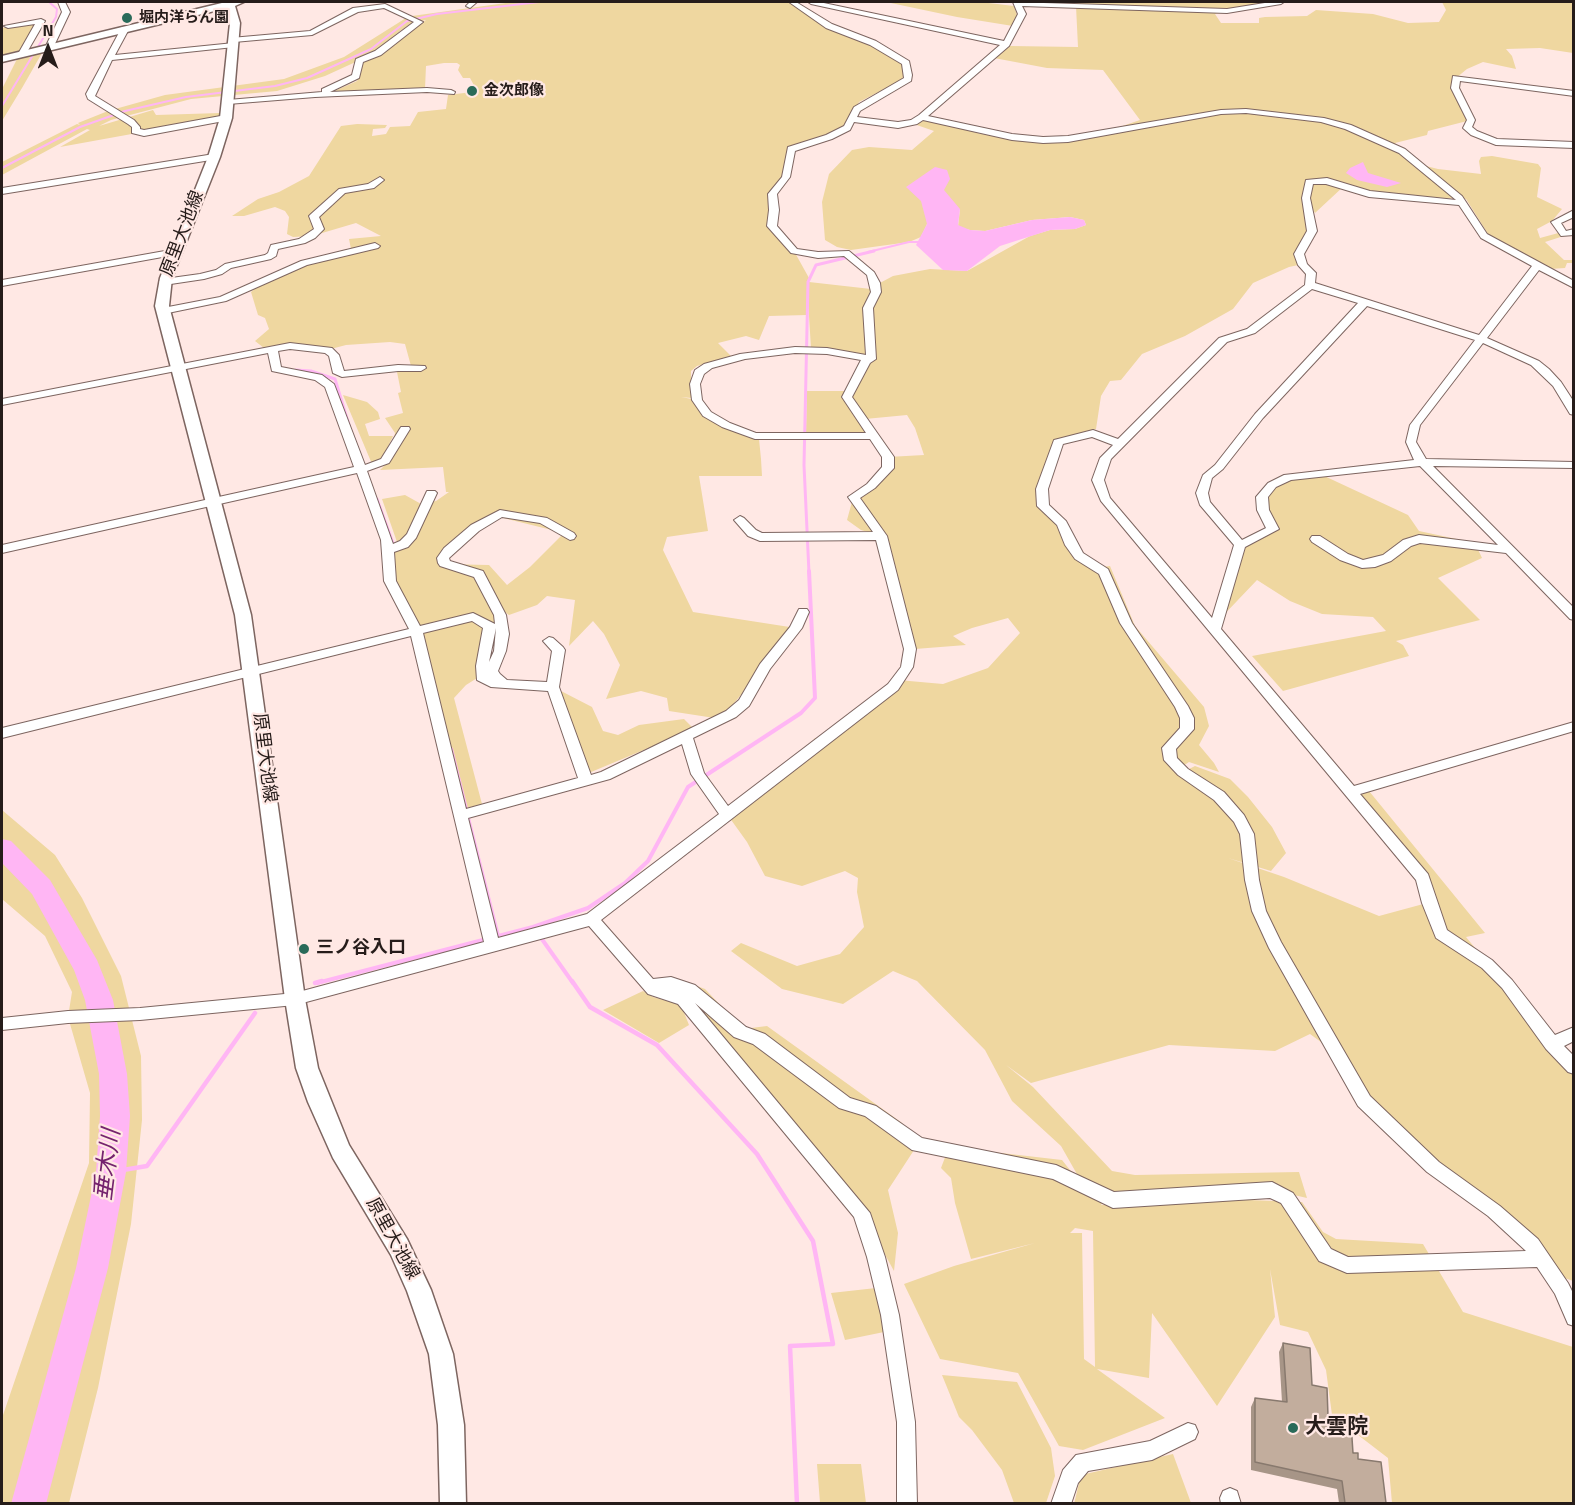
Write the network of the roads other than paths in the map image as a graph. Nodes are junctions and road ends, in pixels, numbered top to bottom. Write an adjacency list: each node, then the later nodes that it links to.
1 (62, 2): 12 (street)
2 (241, 2): 6 (main road)
3 (792, 2): 21 (street)
4 (811, 2): 11 (street)
5 (1281, 2): 7 (street)
6 (223, 3): 9 (main road); 10 (main road, 原里大池線)
7 (1016, 3): 11 (street)
8 (8, 26): 13 (street)
9 (125, 29): 12 (main road); 14 (street)
10 (234, 43): 14 (street); 17 (street); 19 (main road, 原里大池線)
11 (1006, 44): 20 (street)
12 (47, 48): 13 (main road)
13 (22, 54): 15 (main road)
14 (110, 58): 19 (street)
15 (2, 59)
16 (451, 92): 17 (street)
17 (315, 94): 19 (street)
18 (1574, 94): 22 (street)
19 (229, 100): 23 (main road, 原里大池線)
20 (922, 117): 21 (street); 26 (street)
21 (853, 120): 43 (street)
22 (1574, 145)
23 (214, 157): 25 (street); 32 (main road, 原里大池線)
24 (380, 180): 31 (street)
25 (2, 191)
26 (1462, 203): 33 (street); 37 (street)
27 (1574, 213): 28 (street)
28 (1574, 232)
29 (267, 235): 31 (street)
30 (375, 246): 34 (street)
31 (272, 251): 34 (street); 35 (street)
32 (176, 252): 35 (main road, 原里大池線); 36 (street)
33 (1538, 265): 38 (street); 41 (street)
34 (285, 272): 40 (street)
35 (164, 282): 40 (main road, 原里大池線)
36 (2, 283)
37 (1310, 285): 39 (street); 50 (street)
38 (1574, 285)
39 (1365, 302): 41 (street); 60 (street)
40 (163, 311): 44 (main road, 原里大池線)
41 (1482, 339): 47 (street); 51 (street)
42 (272, 349): 44 (street); 45 (street); 53 (street)
43 (871, 358): 49 (street); 49 (street)
44 (177, 367): 46 (street); 55 (main road, 原里大池線)
45 (421, 368)
46 (2, 402)
47 (1574, 412)
48 (405, 429): 53 (street)
49 (874, 436): 58 (street)
50 (1120, 444): 66 (street); 87 (street)
51 (1422, 462): 52 (street); 60 (street); 63 (street)
52 (1574, 465)
53 (361, 470): 55 (street); 62 (street)
54 (432, 493): 62 (street)
55 (212, 503): 61 (street); 69 (main road, 原里大池線)
56 (740, 520): 58 (street)
57 (570, 536): 70 (street)
58 (881, 536): 78 (street)
59 (1316, 539): 63 (street)
60 (1240, 545): 66 (street)
61 (2, 549)
62 (389, 550): 67 (street)
63 (1509, 550): 65 (street)
64 (803, 612): 74 (street)
65 (1574, 616)
66 (1215, 628): 76 (street)
67 (416, 630): 69 (street); 70 (street); 77 (street)
68 (549, 640): 71 (street)
69 (252, 671): 73 (street); 82 (main road, 原里大池線)
70 (504, 684): 71 (street)
71 (553, 687): 75 (street)
72 (1574, 726): 76 (street)
73 (2, 733)
74 (686, 737): 75 (street); 78 (street)
75 (586, 781): 77 (street)
76 (1353, 792): 85 (street)
77 (461, 815): 80 (street)
78 (727, 815): 79 (street)
79 (592, 919): 80 (street); 81 (street)
80 (492, 946): 82 (street)
81 (649, 986): 87 (street); 91 (street)
82 (295, 999): 83 (street); 90 (main road, 原里大池線)
83 (2, 1024)
84 (1574, 1033): 85 (street)
85 (1552, 1044): 86 (street)
86 (1574, 1067)
87 (1542, 1259): 88 (street)
88 (1574, 1318)
89 (1188, 1432): 92 (street)
90 (453, 1503)
91 (907, 1503)
92 (1060, 1503)

